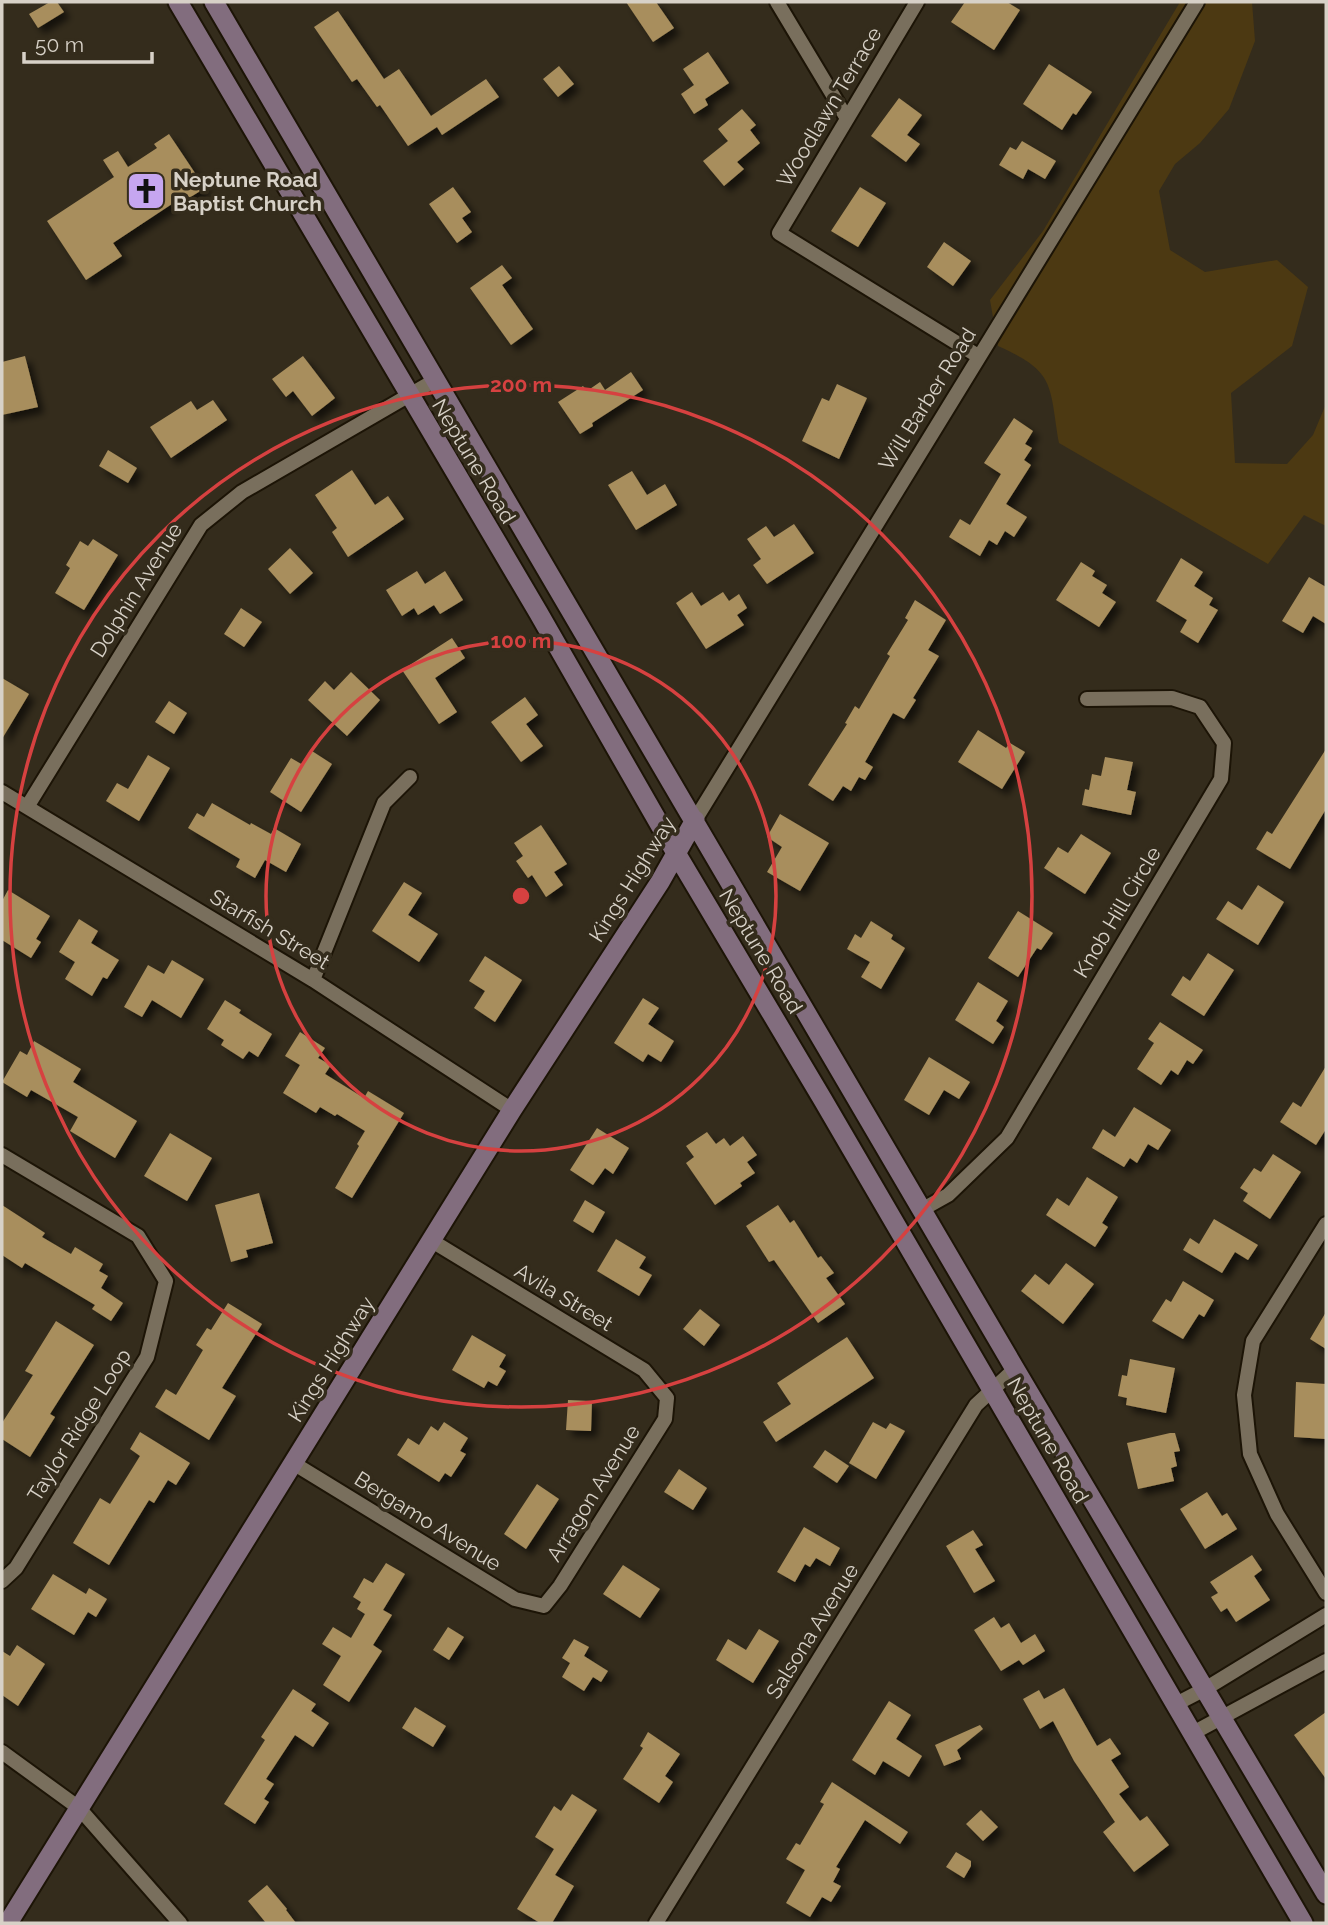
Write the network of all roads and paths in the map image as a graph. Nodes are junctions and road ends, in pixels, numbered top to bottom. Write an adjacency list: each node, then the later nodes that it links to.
1 (178, 2): 9 (main road, Neptune Road)
2 (215, 2): 8 (main road, Neptune Road)
3 (777, 2): 6 (street)
4 (917, 2): 6 (street, Woodlawn Terrace)
5 (1197, 2): 7 (street, Will Barber Road)
6 (846, 117): 7 (street, Woodlawn Terrace)
7 (978, 356): 14 (street, Will Barber Road)
8 (437, 379): 9 (street, Dolphin Avenue); 14 (main road, Neptune Road)
9 (409, 396): 13 (street, Dolphin Avenue); 15 (main road, Neptune Road)
10 (1087, 699): 19 (street, Knob Hill Circle)
11 (410, 777): 16 (street)
12 (2, 792): 13 (street, Starfish Street)
13 (27, 807): 16 (street, Starfish Street)
14 (695, 820): 15 (main road, Kings Highway); 19 (main road, Neptune Road)
15 (676, 853): 17 (main road, Kings Highway); 23 (main road, Neptune Road)
16 (313, 980): 17 (street, Starfish Street)
17 (512, 1110): 21 (main road, Kings Highway)
18 (2, 1155): 26 (street, Taylor Ridge Loop)
19 (923, 1209): 22 (main road, Neptune Road)
20 (1326, 1224): 27 (street)
21 (432, 1241): 24 (street, Avila Street); 25 (main road, Kings Highway)
22 (1015, 1369): 23 (street, Salsona Avenue); 31 (main road, Neptune Road)
23 (993, 1390): 32 (main road, Neptune Road); 40 (street, Salsona Avenue)
24 (667, 1398): 28 (street, Arragon Avenue)
25 (293, 1463): 28 (street, Bergamo Avenue); 36 (main road, Kings Highway)
26 (2, 1581)
27 (1326, 1592)
28 (544, 1606)
29 (1326, 1615): 31 (street)
30 (1326, 1661): 33 (street)
31 (1205, 1689): 32 (street); 33 (main road, Neptune Road)
32 (1175, 1704): 34 (main road, Neptune Road)
33 (1222, 1719): 34 (street); 37 (main road, Neptune Road)
34 (1193, 1733): 41 (main road, Neptune Road)
35 (2, 1752): 36 (street)
36 (79, 1808): 38 (main road, Kings Highway); 39 (street)
37 (1326, 1894)
38 (8, 1923)
39 (180, 1923)
40 (656, 1923)
41 (1303, 1923)

